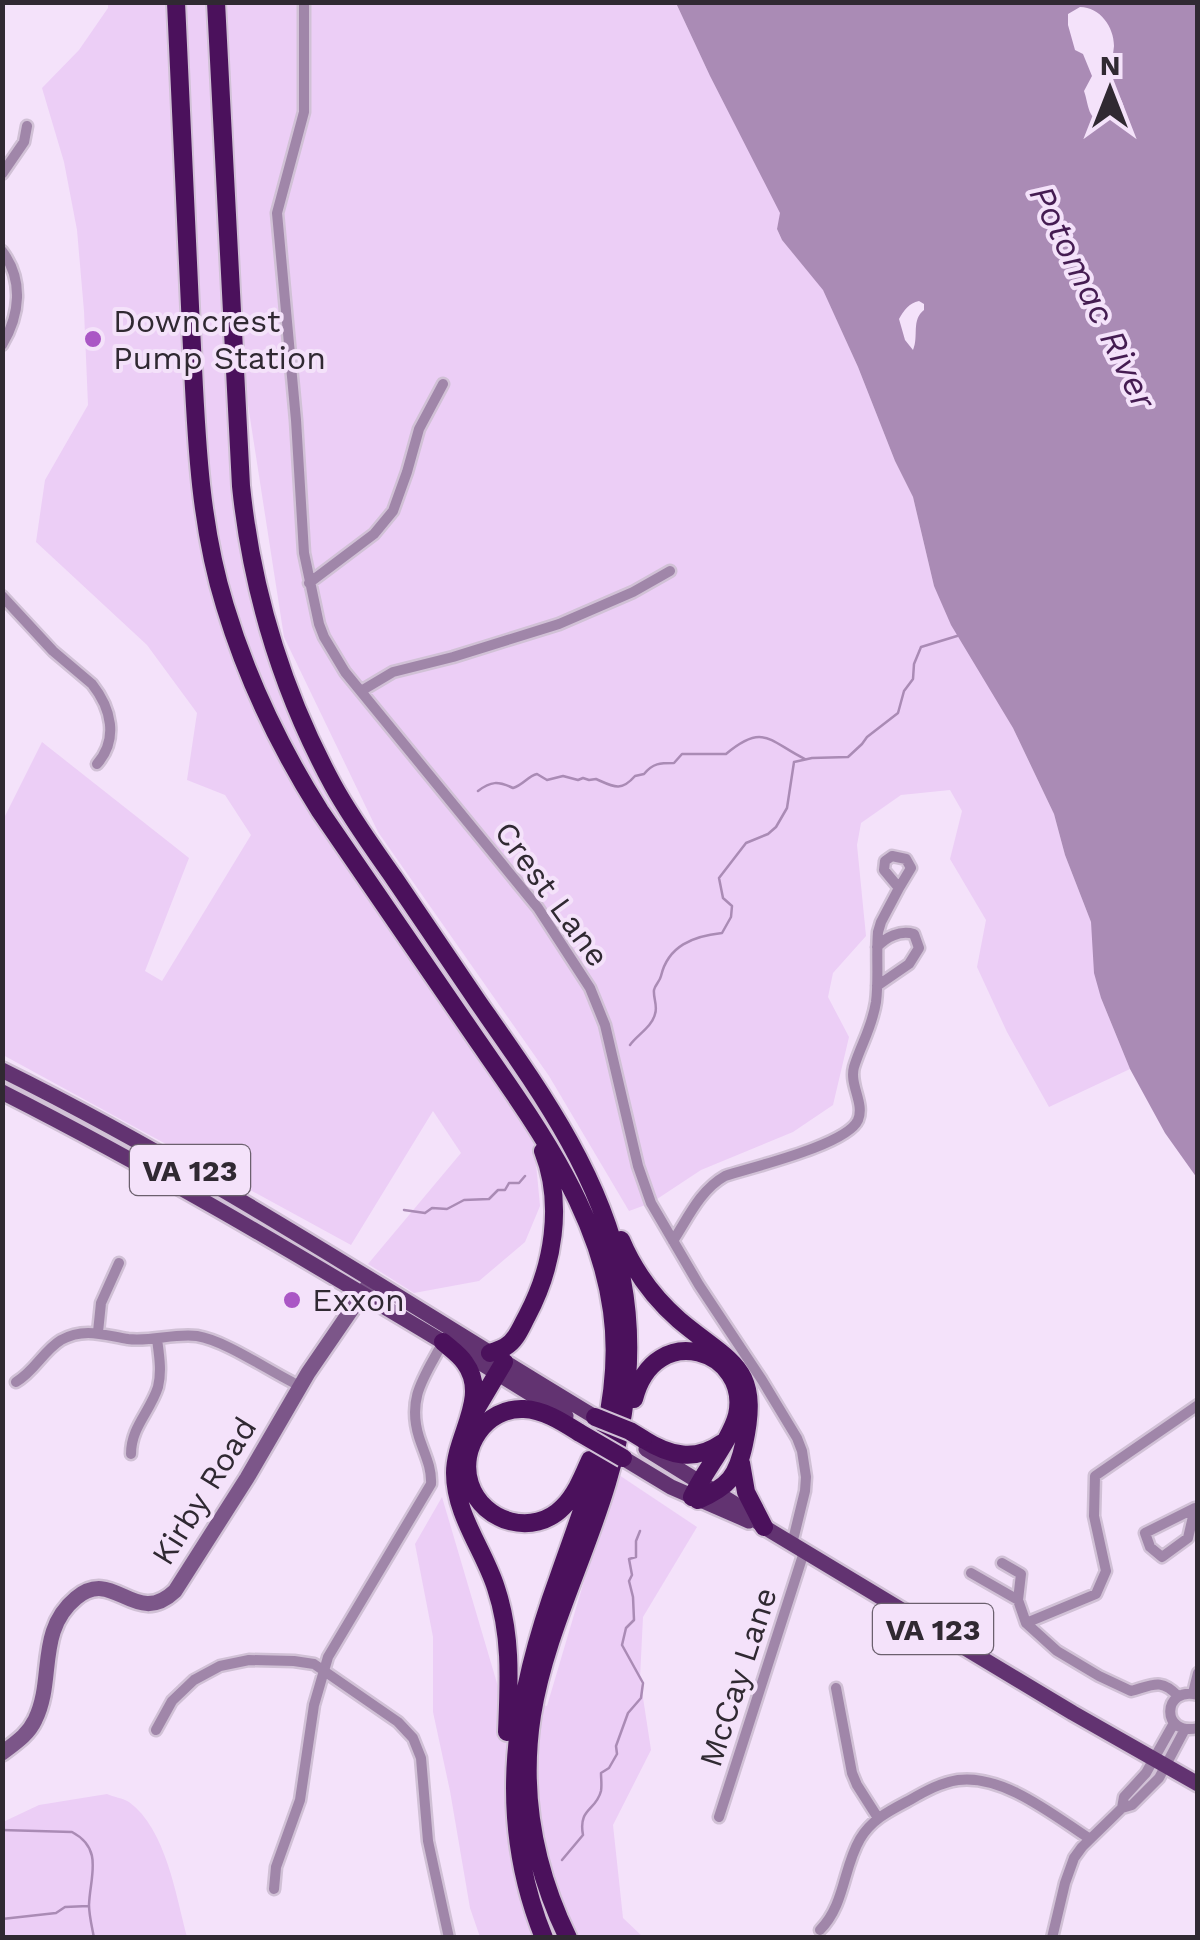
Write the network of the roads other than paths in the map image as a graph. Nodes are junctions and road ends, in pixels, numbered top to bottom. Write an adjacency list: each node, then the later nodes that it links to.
1 (176, 2): 19 (highway)
2 (216, 2): 22 (highway)
3 (304, 2): 10 (street, Crest Lane)
4 (27, 126): 5 (street)
5 (2, 174)
6 (2, 251): 7 (street)
7 (2, 345)
8 (444, 384): 10 (street)
9 (670, 571): 12 (street)
10 (309, 583): 12 (street, Crest Lane)
11 (2, 596): 13 (street)
12 (361, 691): 23 (street, Crest Lane)
13 (97, 764)
14 (899, 888): 15 (street)
15 (876, 948): 16 (street); 16 (street)
16 (877, 986): 23 (street)
17 (2, 1070): 20 (main road, VA 123)
18 (2, 1092): 21 (main road, VA 123)
19 (524, 1109): 29 (highway); 33 (highway)
20 (179, 1164): 21 (main road); 25 (main road, VA 123)
21 (171, 1180): 25 (main road, VA 123)
22 (592, 1187): 38 (highway); 40 (highway)
23 (673, 1242): 44 (street, Crest Lane)
24 (119, 1263): 26 (street)
25 (367, 1287): 27 (main road, VA 123); 31 (main road, Kirby Road)
26 (98, 1332): 28 (street); 30 (street)
27 (447, 1336): 29 (main road, VA 123); 34 (highway); 49 (street)
28 (157, 1339): 31 (street); 37 (street)
29 (497, 1363): 33 (main road, VA 123); 34 (highway)
30 (16, 1382)
31 (300, 1386): 58 (main road, Kirby Road)
32 (1198, 1405): 48 (street)
33 (591, 1420): 33 (highway); 35 (highway, bridge); 39 (highway, bridge); 64 (highway)
34 (466, 1424): 64 (highway)
35 (642, 1443): 36 (highway); 41 (main road, VA 123)
36 (723, 1443): 40 (highway); 41 (highway)
37 (131, 1454)
38 (740, 1460): 41 (highway); 43 (highway)
39 (630, 1462): 41 (main road, VA 123)
40 (606, 1485): 69 (highway)
41 (701, 1492): 43 (main road, VA 123)
42 (1196, 1508): 42 (street)
43 (764, 1527): 44 (main road, VA 123)
44 (798, 1548): 59 (main road, VA 123); 61 (street, McCay Lane)
45 (1002, 1563): 47 (street)
46 (971, 1574): 47 (street)
47 (1018, 1600): 48 (street)
48 (1026, 1623): 52 (street)
49 (324, 1671): 57 (street); 65 (street); 67 (street)
50 (1158, 1673): 52 (street)
51 (1198, 1673): 54 (street)
52 (1169, 1687): 55 (street)
53 (836, 1688): 62 (street)
54 (1195, 1694): 55 (street)
55 (1178, 1696): 56 (street)
56 (1186, 1727): 59 (street)
57 (156, 1730)
58 (2, 1753)
59 (1160, 1763): 60 (main road, VA 123); 63 (street)
60 (1198, 1784)
61 (719, 1817)
62 (878, 1818): 63 (street); 66 (street)
63 (1090, 1839): 70 (street)
64 (520, 1863): 68 (highway)
65 (274, 1889)
66 (820, 1930)
67 (449, 1938)
68 (544, 1938)
69 (568, 1938)
70 (1052, 1938)

